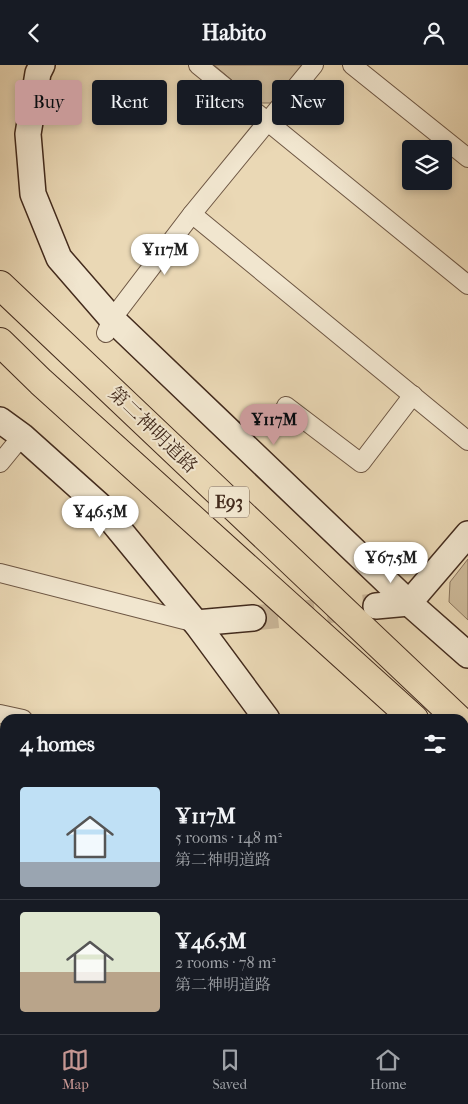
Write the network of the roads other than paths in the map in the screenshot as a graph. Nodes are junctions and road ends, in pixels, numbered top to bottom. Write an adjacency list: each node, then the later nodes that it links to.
1 (42, 65): 10 (street)
2 (198, 65): 5 (street)
3 (314, 65): 5 (street)
4 (352, 65): 6 (street)
5 (267, 122): 7 (street); 9 (street)
6 (468, 158)
7 (192, 214): 10 (street); 12 (street)
8 (0, 285): 27 (highway, 第二神明道路 / E93)
9 (468, 285)
10 (109, 326): 20 (street)
11 (0, 342): 26 (highway, 第二神明道路 / E93)
12 (413, 395): 13 (street); 16 (street)
13 (286, 406)
14 (0, 420): 15 (street)
15 (22, 436): 17 (street); 23 (street)
16 (468, 441)
17 (0, 463)
18 (468, 535): 20 (street)
19 (0, 573): 23 (street)
20 (409, 603): 21 (street); 24 (street)
21 (376, 606)
22 (253, 618): 23 (street)
23 (196, 623): 25 (street)
24 (468, 655)
25 (263, 714)
26 (408, 714)
27 (453, 714)

